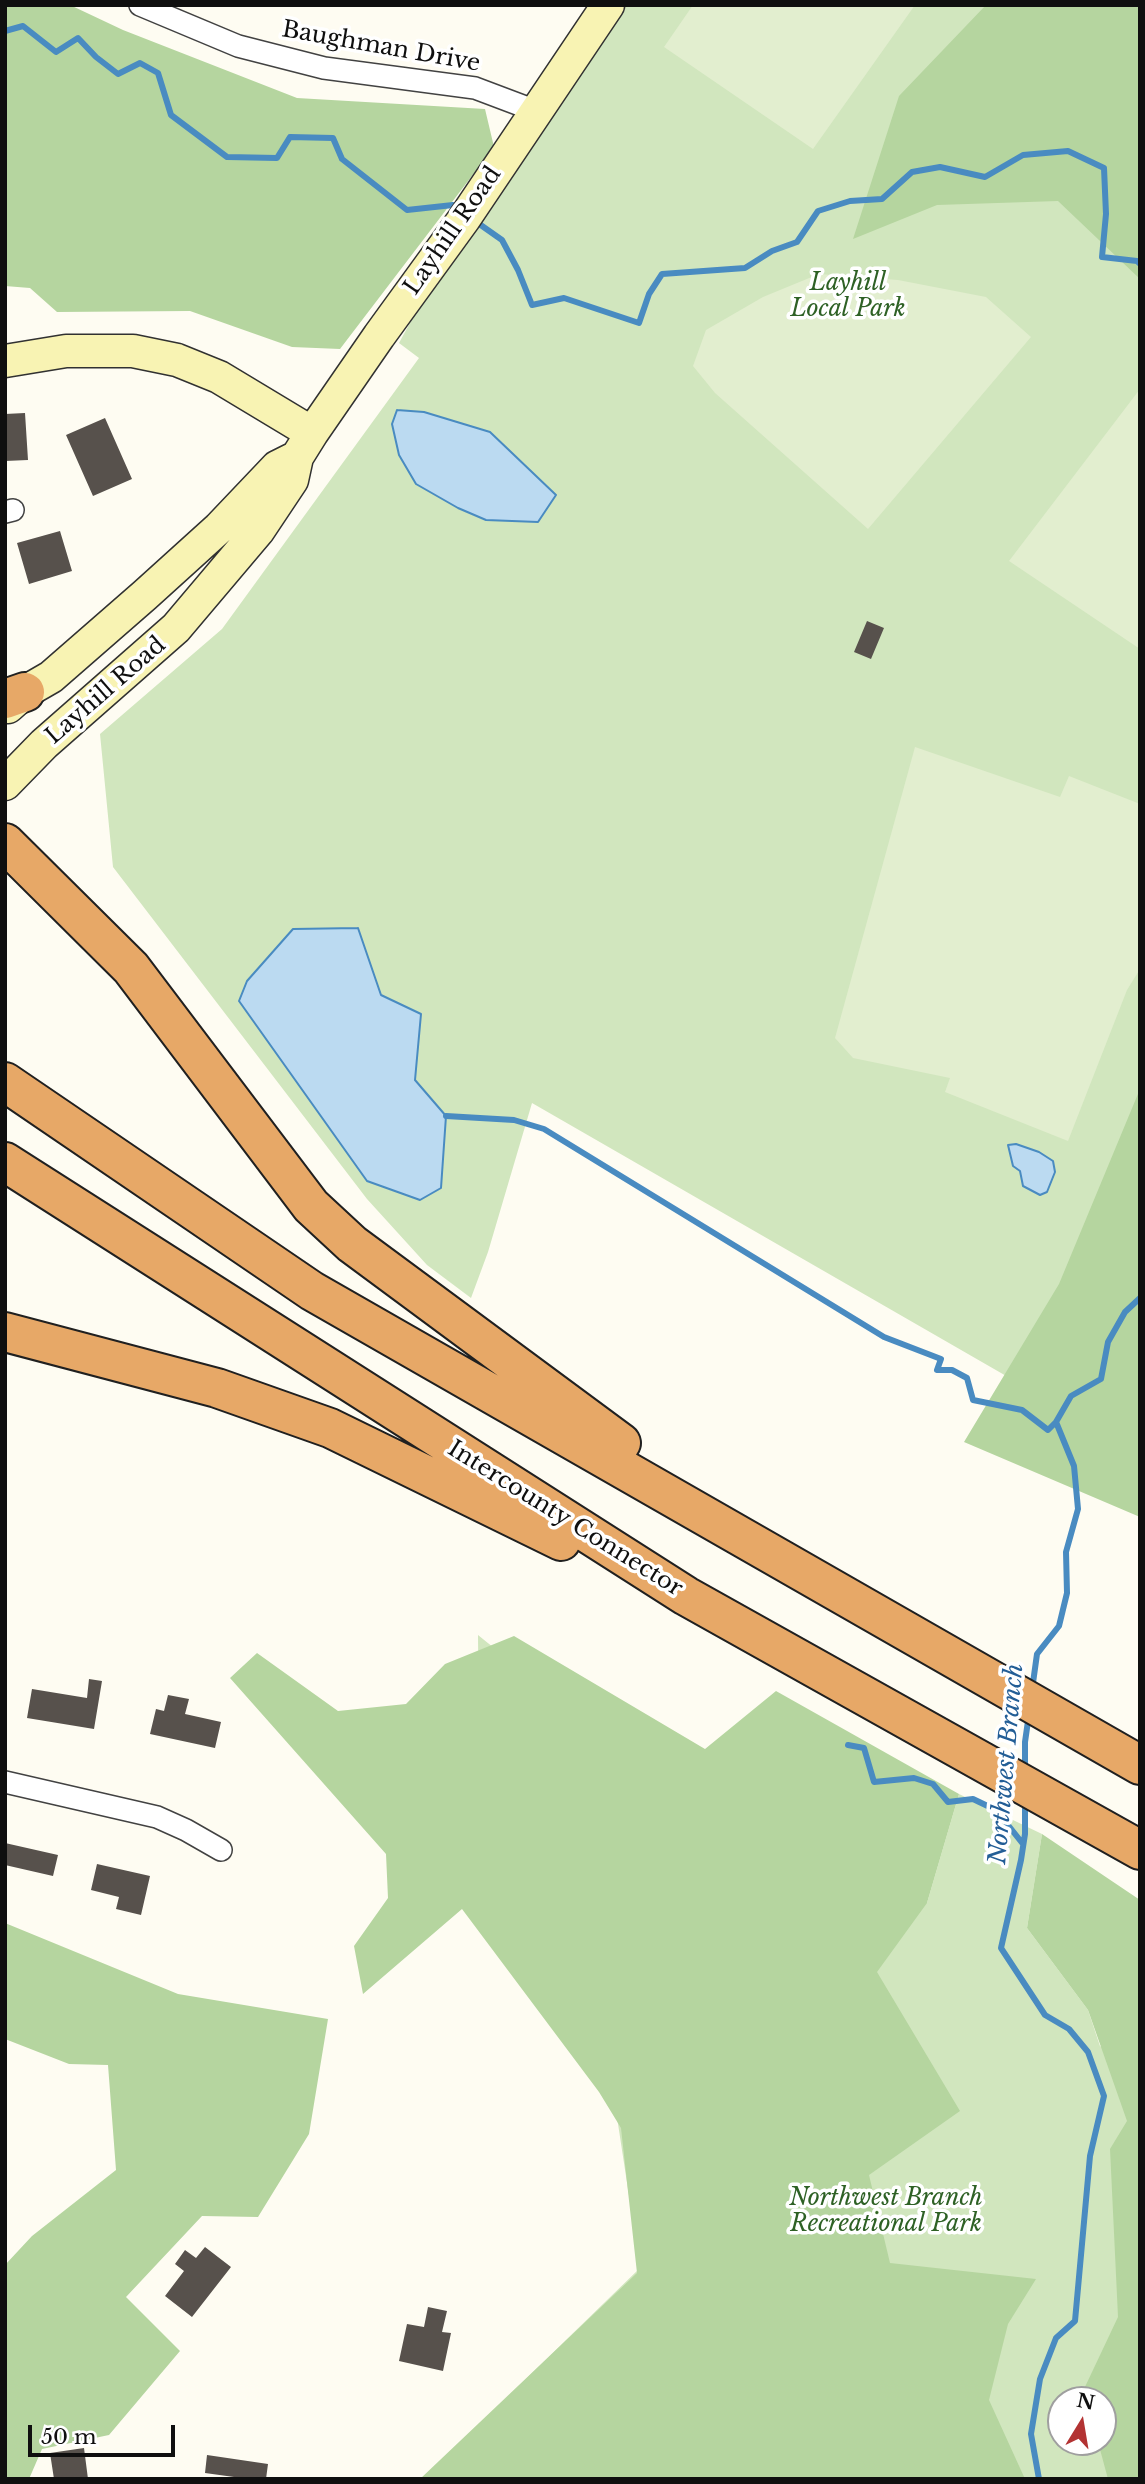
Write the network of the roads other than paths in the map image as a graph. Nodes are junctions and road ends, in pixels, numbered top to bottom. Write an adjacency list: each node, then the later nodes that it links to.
1 (140, 5): 3 (street, Baughman Drive)
2 (608, 5): 3 (main road, Layhill Road)
3 (536, 111): 5 (main road, Layhill Road)
4 (5, 361): 5 (main road)
5 (305, 445): 6 (main road, Layhill Road); 7 (main road, Layhill Road)
6 (12, 700)
7 (5, 785)
8 (5, 843): 12 (highway)
9 (5, 1082): 12 (highway)
10 (5, 1162): 13 (highway, Intercounty Connector)
11 (5, 1332): 13 (highway)
12 (764, 1549): 14 (highway)
13 (686, 1596): 17 (highway, Intercounty Connector)
14 (1140, 1765)
15 (5, 1782): 16 (street)
16 (221, 1850)
17 (1140, 1850)

